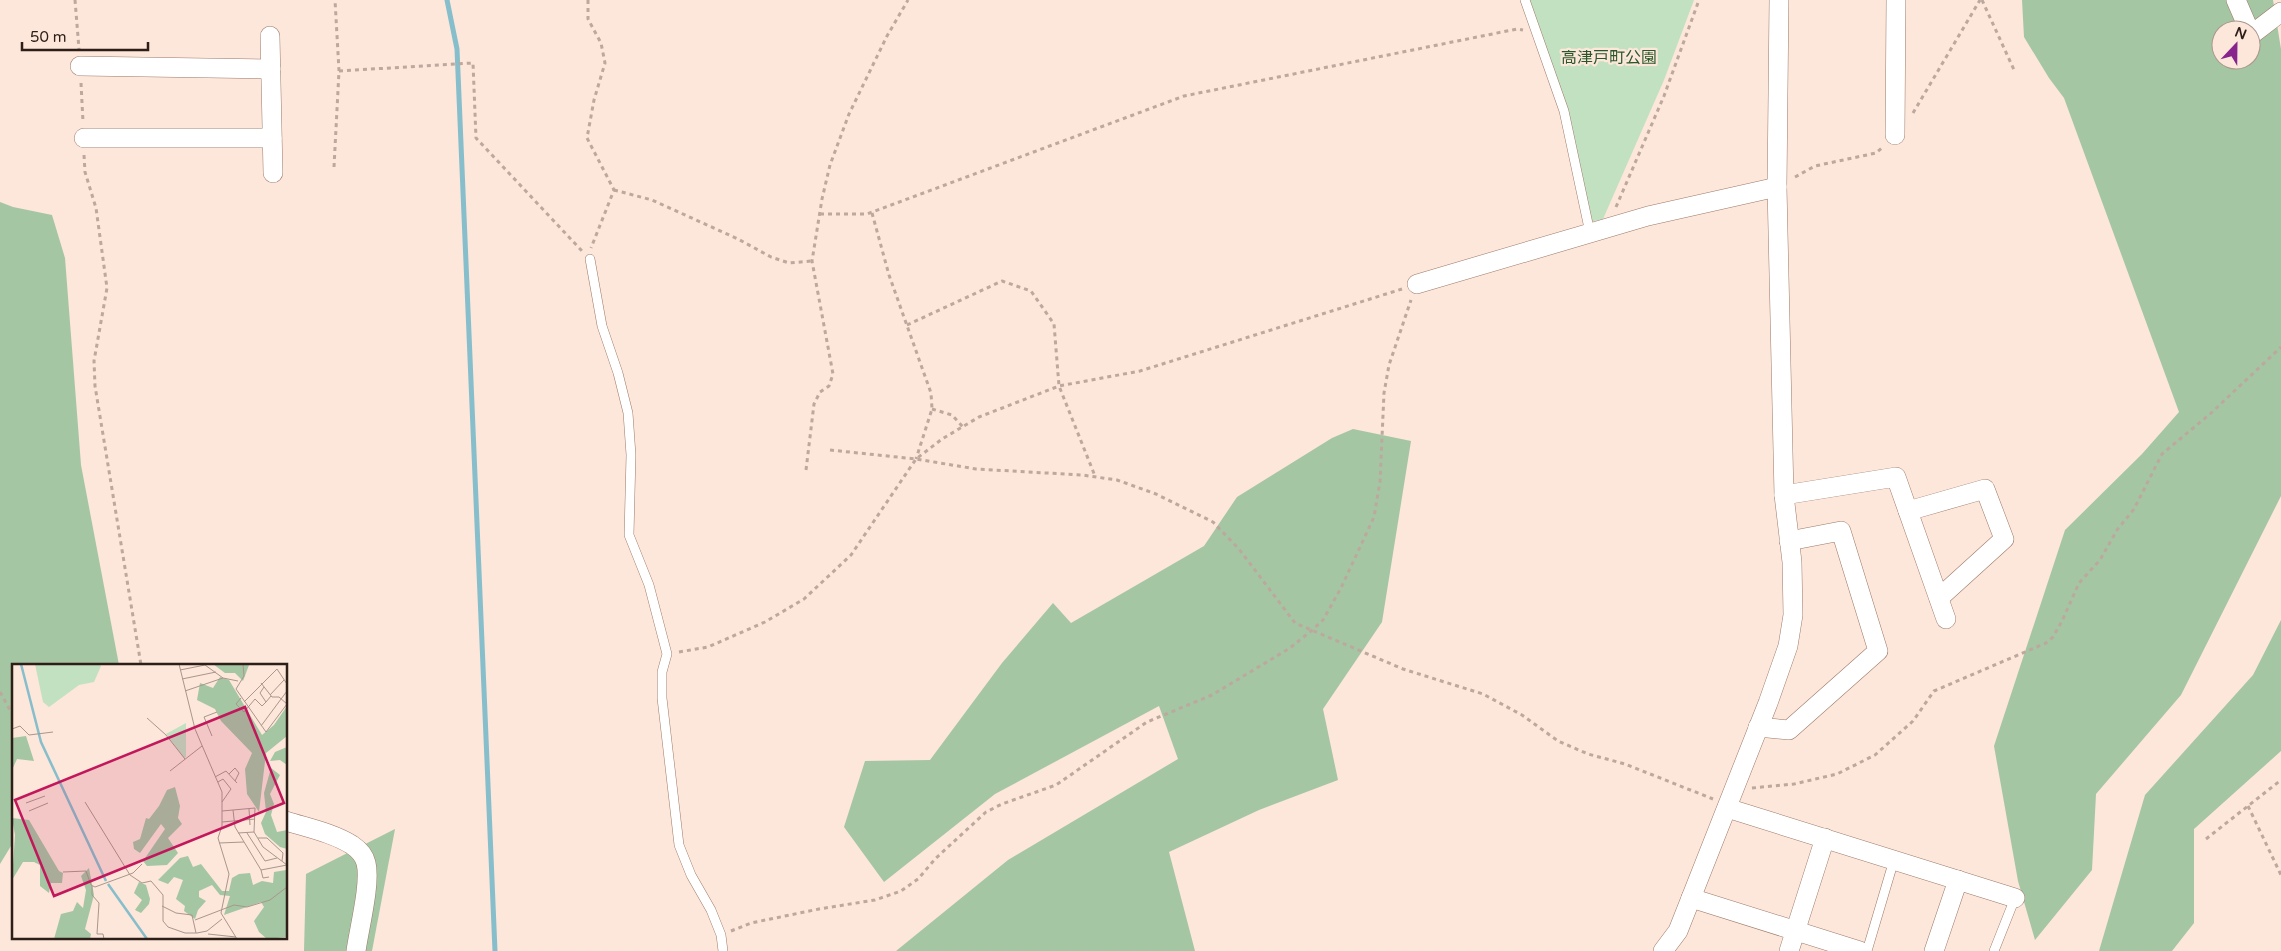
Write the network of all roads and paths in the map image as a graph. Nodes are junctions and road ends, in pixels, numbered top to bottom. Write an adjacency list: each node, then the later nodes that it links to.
1 (75, 0): 16 (path)
2 (335, 0): 18 (path)
3 (588, 0): 26 (path)
4 (908, 0): 28 (path)
5 (1525, 0): 14 (lane)
6 (1699, 0): 29 (path)
7 (1779, 0): 25 (street)
8 (1896, 0): 20 (street)
9 (1982, 0): 19 (path)
10 (2236, 0): 12 (street)
11 (2281, 12): 13 (street)
12 (2245, 20)
13 (2261, 28)
14 (1538, 33): 27 (path); 29 (lane)
15 (270, 36): 17 (street)
16 (80, 66): 17 (street); 21 (path)
17 (271, 69): 22 (street)
18 (339, 71): 23 (path); 30 (path)
19 (2015, 72)
20 (1895, 135)
21 (84, 138): 22 (street); 49 (path)
22 (272, 138): 24 (street)
23 (334, 167)
24 (273, 173)
25 (1777, 188): 29 (street); 42 (street)
26 (614, 190): 30 (path); 31 (path)
27 (872, 213): 28 (path); 33 (path)
28 (820, 214): 31 (path)
29 (1599, 231): 32 (street)
30 (590, 258): 48 (lane)
31 (812, 261): 40 (path)
32 (1417, 284): 35 (path); 47 (path)
33 (907, 325): 35 (path); 36 (path)
34 (2281, 347): 54 (path)
35 (1059, 386): 37 (path); 41 (path)
36 (932, 409): 37 (path); 39 (path)
37 (963, 427): 39 (path)
38 (830, 450): 39 (path)
39 (916, 459): 41 (path); 48 (path)
40 (806, 470)
41 (1095, 477): 47 (path)
42 (1784, 495): 43 (street); 44 (street)
43 (1908, 511): 45 (street); 45 (street)
44 (1789, 541): 52 (street); 52 (street)
45 (1939, 598): 46 (street)
46 (1946, 619)
47 (1311, 631): 56 (path); 66 (path)
48 (666, 654): 66 (lane)
49 (141, 664)
50 (0, 692): 51 (path)
51 (12, 713)
52 (1758, 727): 54 (street)
53 (2281, 780): 55 (path)
54 (1734, 790): 56 (street)
55 (2248, 806): 59 (path); 61 (path)
56 (1727, 808): 58 (street); 63 (street)
57 (288, 822): 67 (street)
58 (1825, 838): 60 (street); 65 (street)
59 (2206, 839)
60 (1894, 860): 62 (street); 72 (lane)
61 (2281, 874)
62 (1958, 880): 64 (street); 73 (street)
63 (1691, 898): 65 (street); 69 (street)
64 (2015, 898): 74 (lane)
65 (1795, 931): 70 (street); 71 (street)
66 (721, 934): 68 (lane)
67 (356, 951)
68 (723, 951)
69 (1663, 951)
70 (1789, 951)
71 (1860, 951)
72 (1867, 951)
73 (1934, 951)
74 (1994, 951)

